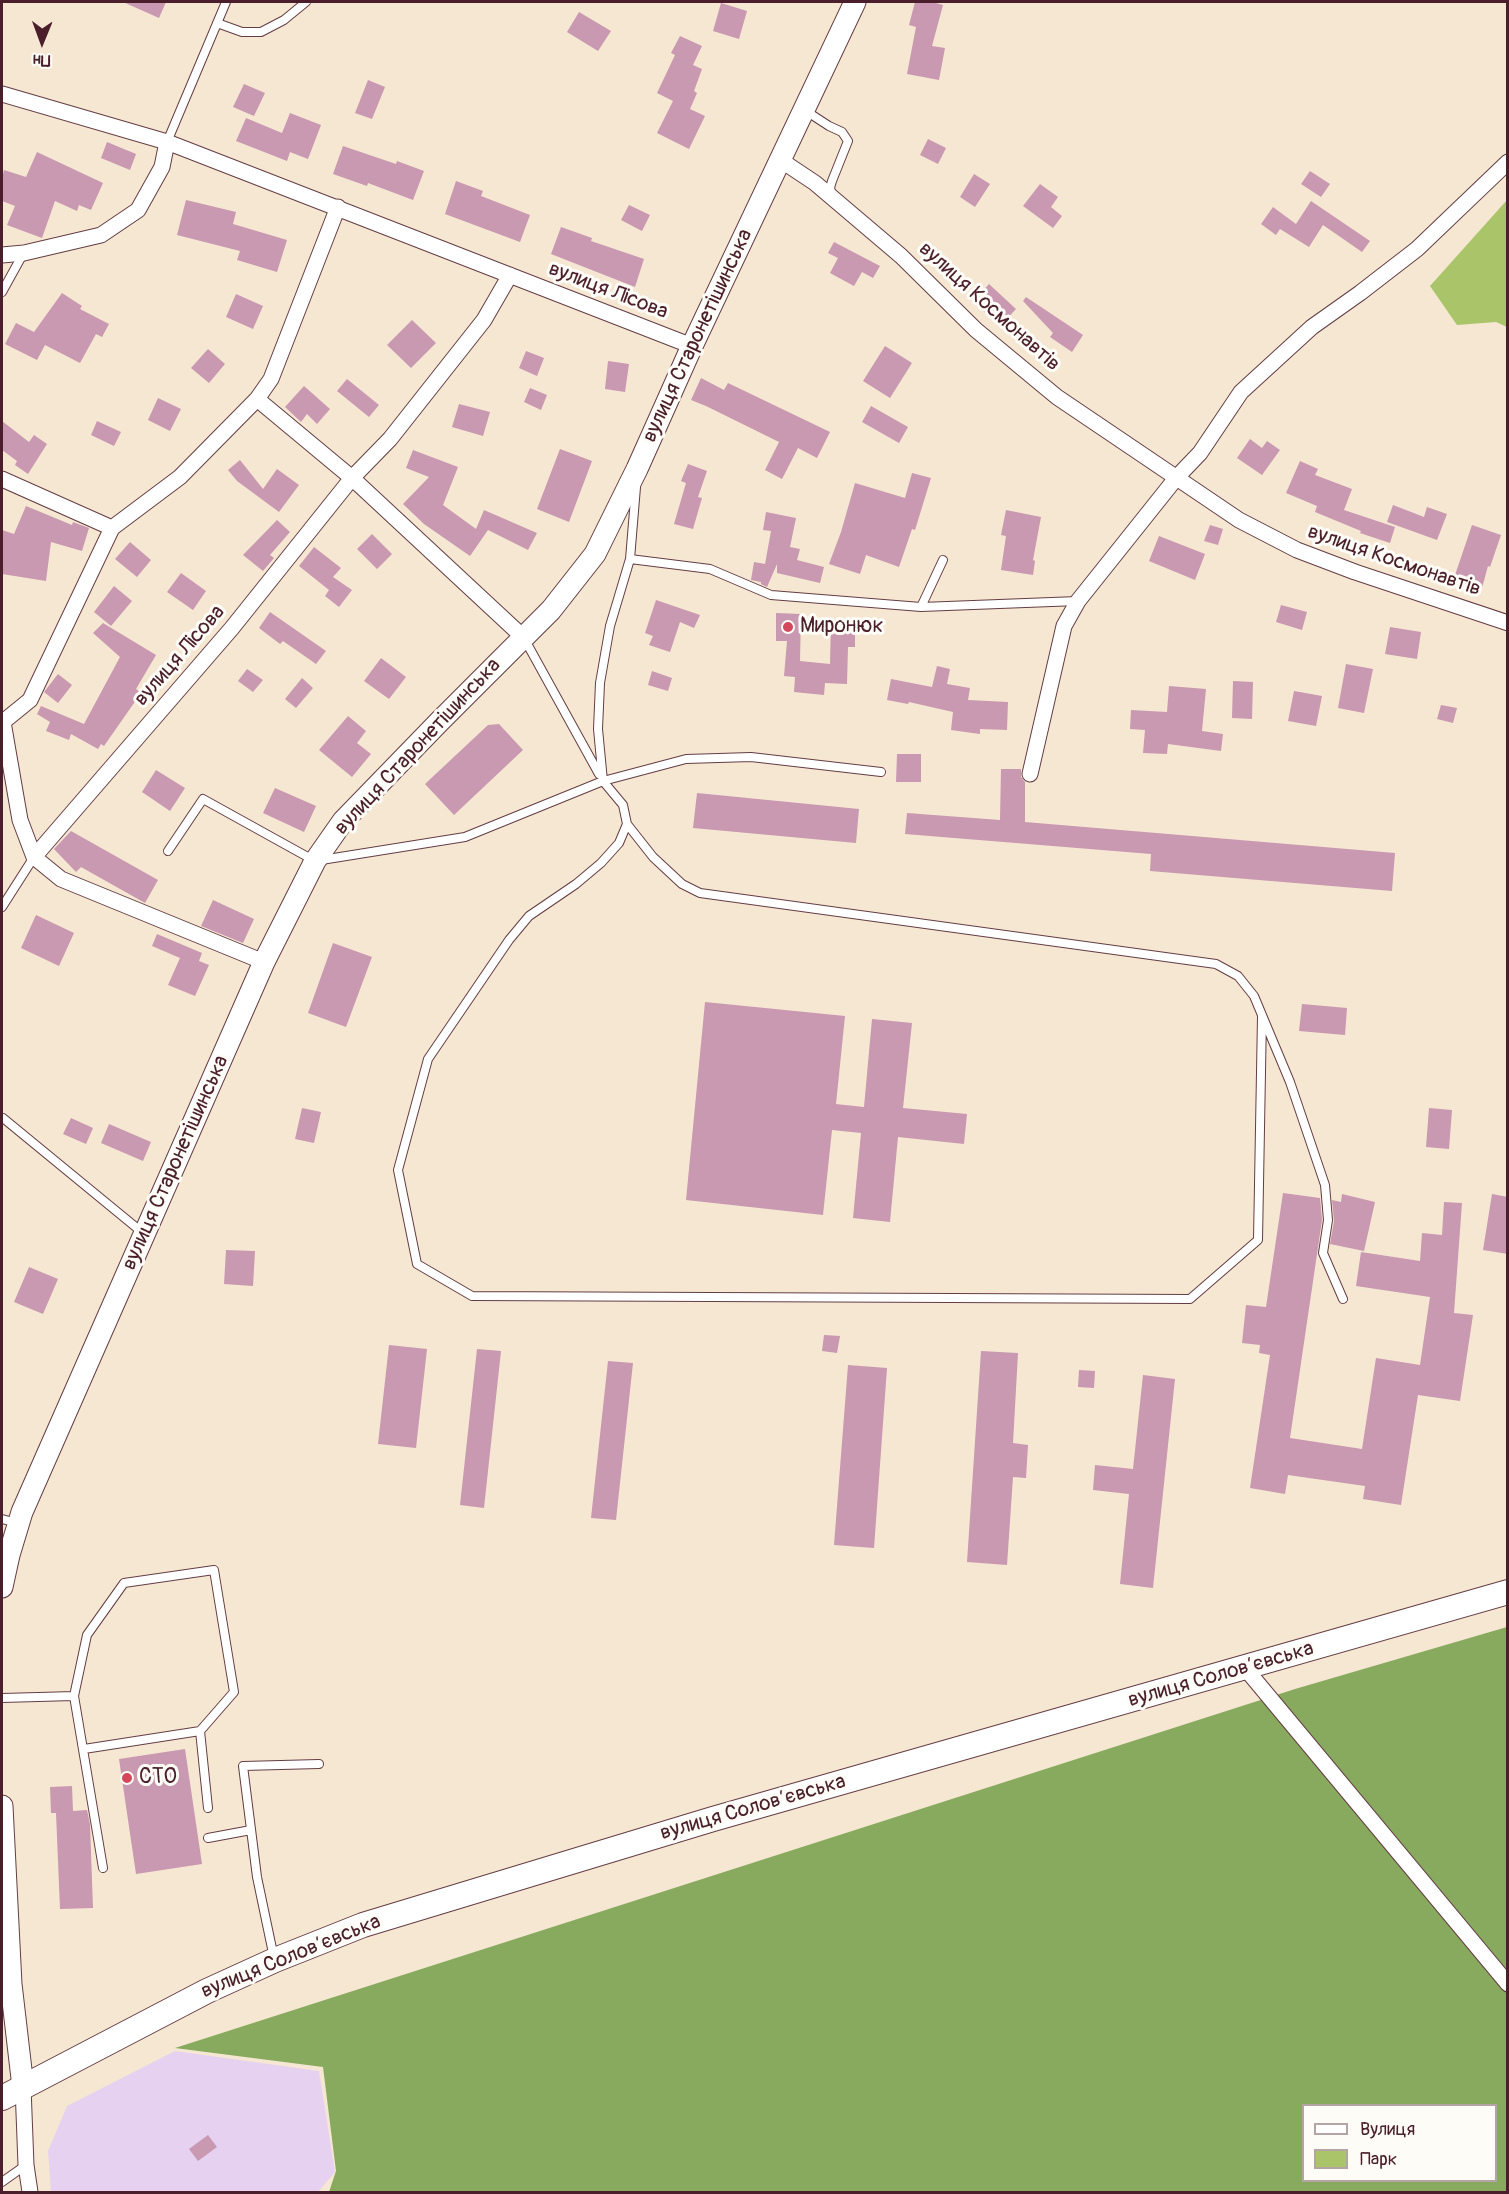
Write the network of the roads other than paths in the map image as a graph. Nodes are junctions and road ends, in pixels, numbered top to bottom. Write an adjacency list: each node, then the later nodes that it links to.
1 (225, 2): 4 (lane)
2 (306, 2): 4 (lane)
3 (855, 2): 6 (main road, вулиця Старонетішинська)
4 (217, 23): 7 (lane)
5 (2, 95): 7 (street, вулиця Лісова)
6 (804, 109): 8 (main road, вулиця Старонетішинська); 10 (lane)
7 (167, 142): 11 (street, вулиця Лісова); 12 (street)
8 (779, 159): 10 (street, вулиця Космонавтів); 16 (main road, вулиця Старонетішинська)
9 (1508, 162): 19 (street)
10 (832, 198): 19 (street, вулиця Космонавтів)
11 (338, 207): 14 (street, вулиця Лісова); 17 (street)
12 (24, 253): 13 (street); 15 (lane)
13 (2, 255)
14 (510, 275): 16 (street, вулиця Лісова); 20 (street, вулиця Лісова)
15 (2, 292)
16 (692, 346): 18 (main road, вулиця Старонетішинська)
17 (257, 399): 20 (street); 22 (street)
18 (638, 469): 23 (lane); 28 (main road, вулиця Старонетішинська)
19 (1177, 477): 25 (street); 27 (street, вулиця Космонавтів)
20 (352, 478): 28 (street); 35 (street, вулиця Лісова)
21 (2, 479): 22 (street)
22 (112, 528): 29 (street)
23 (630, 559): 26 (lane); 32 (lane)
24 (943, 560): 26 (lane)
25 (1078, 601): 26 (lane); 31 (street)
26 (921, 607)
27 (1508, 623)
28 (523, 637): 32 (lane); 36 (main road, вулиця Старонетішинська)
29 (2, 722): 35 (street)
30 (881, 772): 32 (lane)
31 (1030, 774)
32 (603, 781): 33 (lane); 36 (lane)
33 (627, 824): 39 (lane); 39 (lane)
34 (168, 851): 36 (lane)
35 (34, 856): 37 (lane); 38 (street)
36 (315, 861): 38 (main road, вулиця Старонетішинська)
37 (2, 907)
38 (264, 962): 41 (main road, вулиця Старонетішинська)
39 (1262, 1016): 42 (lane)
40 (3, 1118): 41 (lane)
41 (145, 1234): 43 (main road, вулиця Старонетішинська)
42 (1342, 1299)
43 (10, 1521): 44 (main road, вулиця Старонетішинська)
44 (2, 1587)
45 (1508, 1592): 46 (main road, вулиця Соловʼєвська)
46 (1245, 1668): 57 (main road, вулиця Соловʼєвська); 58 (street)
47 (74, 1696): 48 (lane); 49 (lane); 50 (lane)
48 (2, 1698)
49 (200, 1731): 50 (lane); 53 (lane)
50 (84, 1749): 56 (lane)
51 (319, 1764): 54 (lane)
52 (2, 1806): 59 (main road)
53 (208, 1808)
54 (251, 1830): 55 (lane); 57 (lane)
55 (207, 1838)
56 (103, 1868)
57 (275, 1960): 59 (main road, вулиця Соловʼєвська)
58 (1508, 1984)
59 (23, 2087): 60 (main road, вулиця Соловʼєвська); 61 (street)
60 (2, 2098)
61 (26, 2165): 62 (lane); 63 (street)
62 (2, 2182)
63 (30, 2193)

